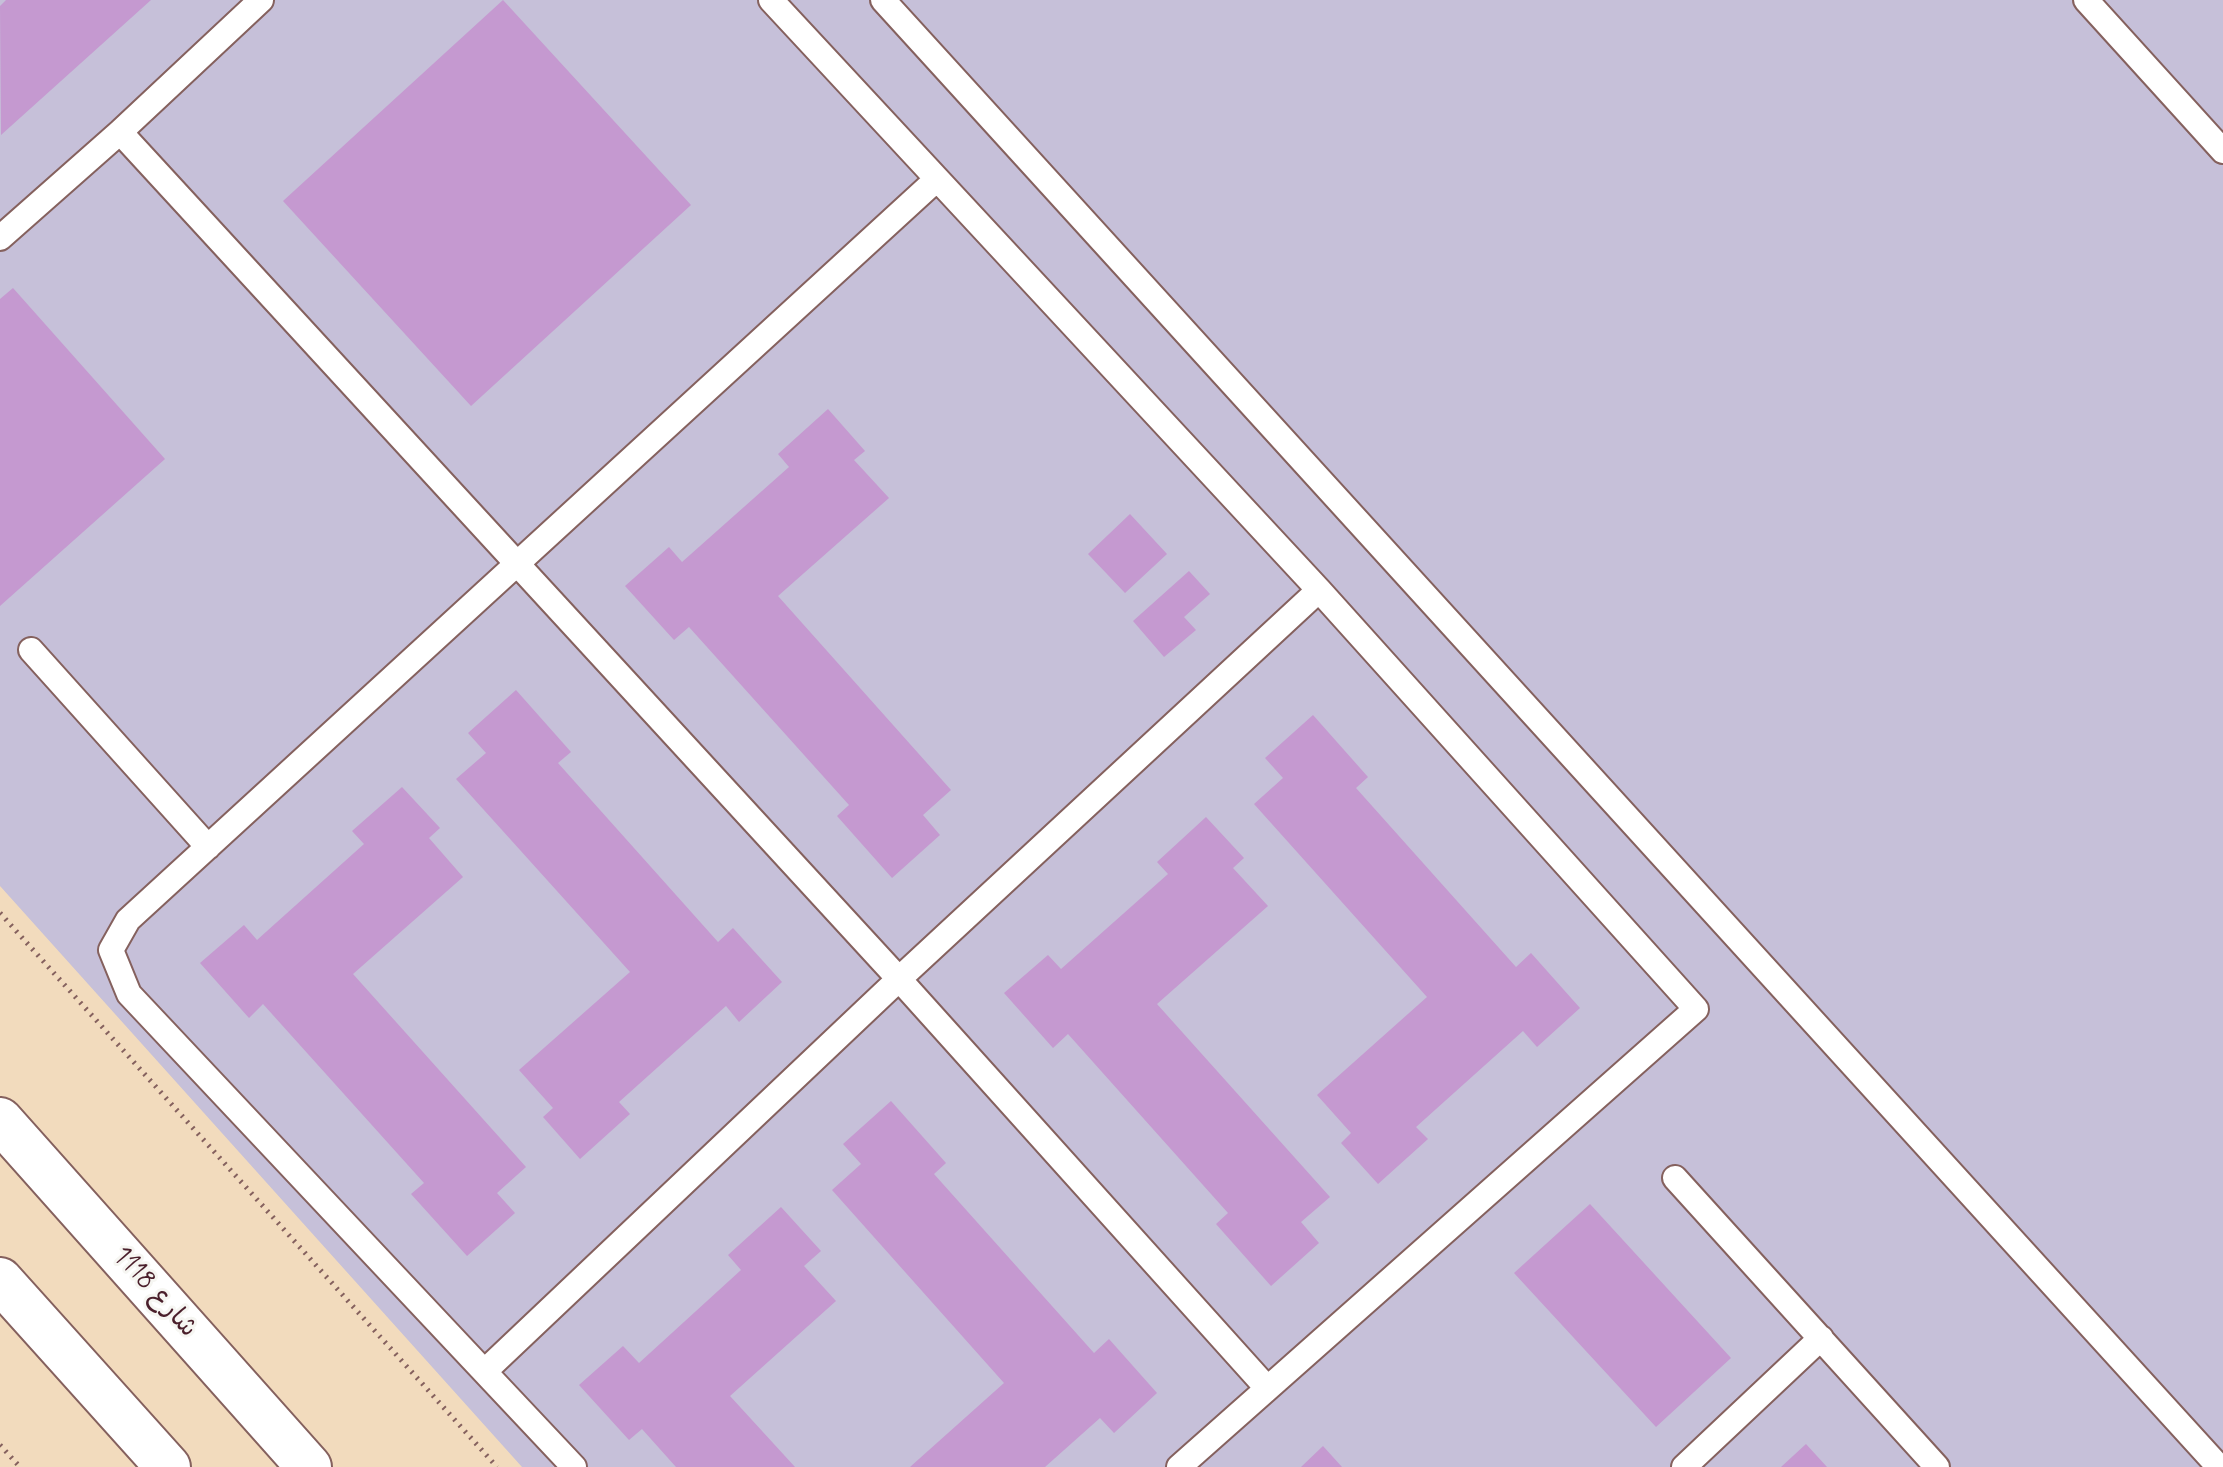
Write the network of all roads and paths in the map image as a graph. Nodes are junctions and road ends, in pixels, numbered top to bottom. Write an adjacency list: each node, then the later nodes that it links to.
1 (261, 0): 5 (lane)
2 (771, 0): 7 (lane)
3 (883, 0): 30 (lane)
4 (2086, 0): 6 (lane)
5 (120, 132): 8 (lane); 9 (lane)
6 (2223, 151)
7 (937, 179): 9 (lane); 10 (lane)
8 (0, 238)
9 (518, 565): 12 (lane); 14 (lane)
10 (1319, 590): 14 (lane); 20 (lane)
11 (31, 650): 12 (lane)
12 (208, 847): 19 (lane)
13 (0, 913): 25 (path)
14 (899, 979): 19 (lane); 20 (lane)
15 (0, 1120): 24 (street, شارع 1118)
16 (1675, 1178): 18 (lane)
17 (0, 1280): 23 (street)
18 (1821, 1338): 28 (lane); 29 (lane)
19 (485, 1371): 26 (lane)
20 (1267, 1388): 27 (lane)
21 (0, 1445): 22 (path)
22 (20, 1467)
23 (168, 1467)
24 (309, 1467)
25 (497, 1467)
26 (574, 1467)
27 (1179, 1467)
28 (1684, 1467)
29 (1937, 1467)
30 (2219, 1467)

